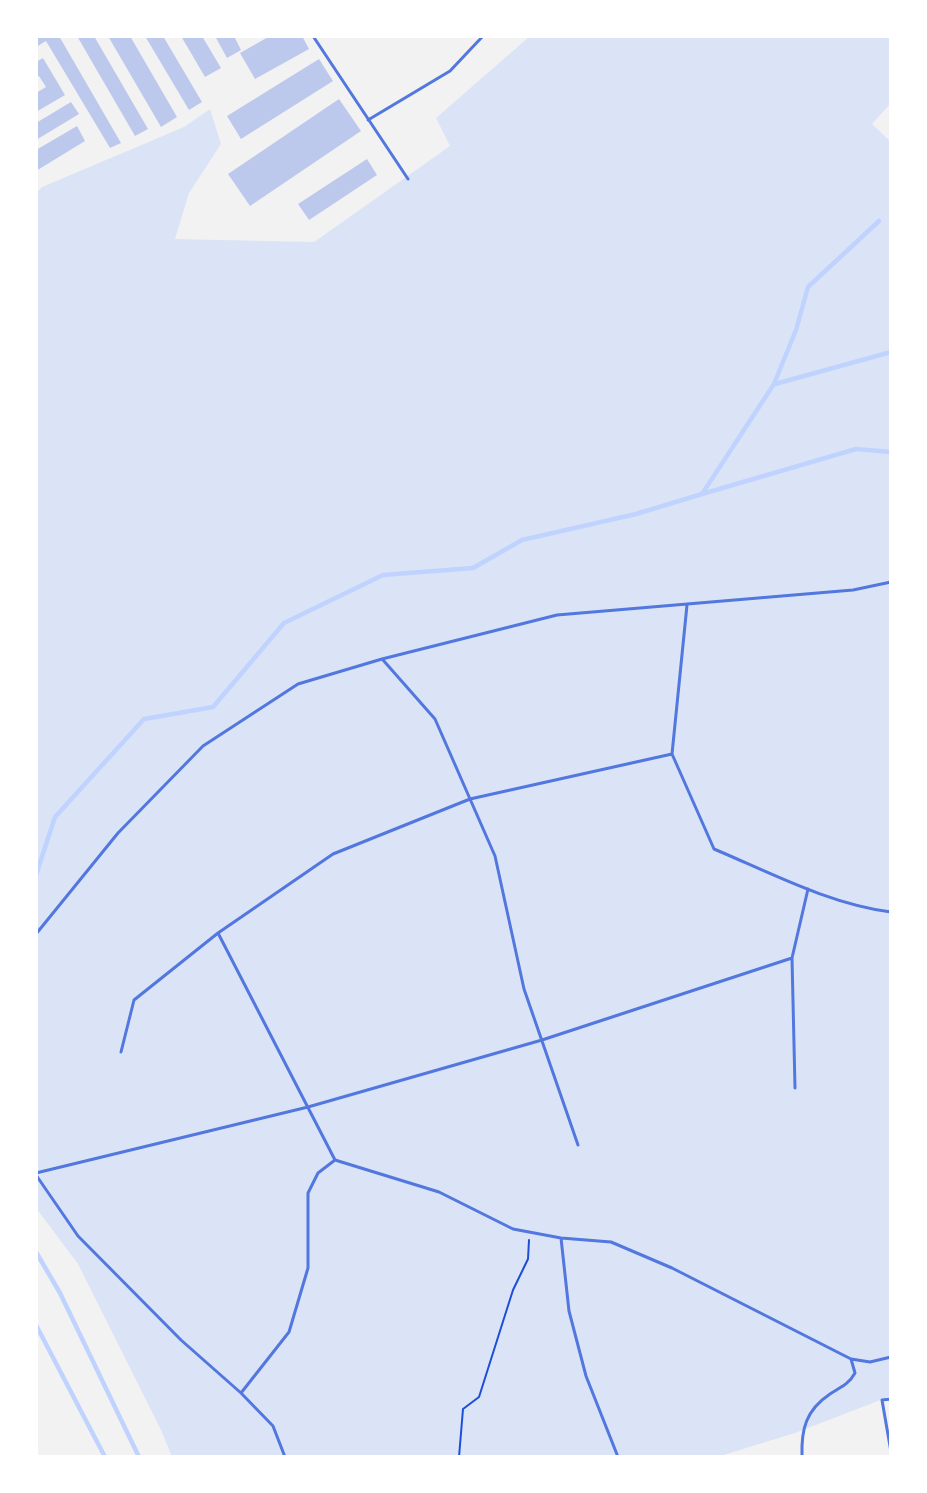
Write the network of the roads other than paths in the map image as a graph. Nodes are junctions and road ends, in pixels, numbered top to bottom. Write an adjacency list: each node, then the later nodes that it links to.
1 (313, 36): 3 (lane)
2 (483, 36): 3 (lane)
3 (368, 120): 4 (lane)
4 (408, 179)
5 (891, 582): 6 (lane)
6 (687, 605): 7 (lane); 8 (lane)
7 (382, 659): 9 (lane); 13 (lane)
8 (672, 753): 9 (lane); 10 (lane)
9 (470, 799): 12 (lane); 15 (lane)
10 (808, 889): 11 (lane); 14 (lane)
11 (891, 912)
12 (218, 933): 16 (lane); 18 (lane)
13 (36, 934)
14 (792, 958): 15 (lane); 17 (lane)
15 (542, 1040): 18 (lane); 19 (lane)
16 (121, 1052)
17 (795, 1088)
18 (308, 1107): 20 (lane); 21 (lane)
19 (578, 1144)
20 (335, 1160): 22 (lane); 25 (lane)
21 (36, 1174): 25 (lane)
22 (561, 1238): 24 (lane); 29 (lane)
23 (891, 1357): 24 (lane)
24 (851, 1359): 30 (lane)
25 (241, 1393): 28 (lane)
26 (891, 1399): 27 (lane)
27 (891, 1452)
28 (285, 1457)
29 (618, 1457)
30 (802, 1457)

